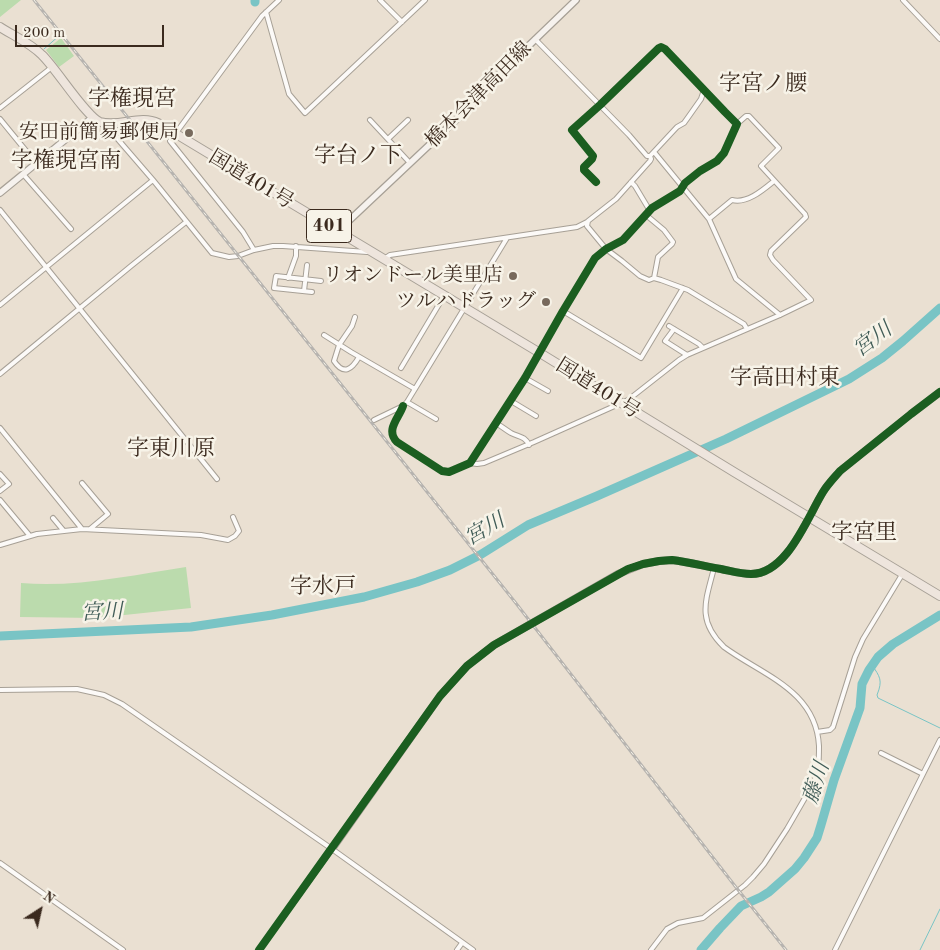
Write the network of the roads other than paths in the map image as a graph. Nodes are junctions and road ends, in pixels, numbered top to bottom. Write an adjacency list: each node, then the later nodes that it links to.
1 (279, 0): 6 (street)
2 (380, 0): 7 (street)
3 (426, 0): 7 (street)
4 (576, 0): 9 (street, 橋本会津高田線)
5 (903, 0): 10 (street)
6 (266, 12): 7 (street); 21 (street)
7 (402, 22)
8 (0, 27): 11 (highway)
9 (535, 39): 13 (street); 26 (street, 橋本会津高田線)
10 (940, 40)
11 (52, 67): 14 (street); 15 (highway)
12 (704, 90): 13 (street); 19 (street); 23 (street)
13 (600, 105): 24 (street); 30 (street)
14 (0, 108)
15 (93, 117): 21 (highway, 国道401号 / 401); 25 (street)
16 (0, 119): 25 (street)
17 (370, 120): 22 (street)
18 (408, 120): 22 (street)
19 (738, 124): 29 (street); 32 (street)
20 (110, 129): 28 (street)
21 (175, 134): 41 (highway, 国道401号 / 401); 45 (street)
22 (388, 139): 26 (street)
23 (654, 152): 24 (street); 32 (street)
24 (650, 156): 31 (street)
25 (36, 163): 27 (street)
26 (410, 163): 41 (street, 橋本会津高田線)
27 (23, 174): 33 (street); 40 (street)
28 (153, 180): 38 (street); 49 (street)
29 (774, 181): 37 (street); 62 (street)
30 (596, 182)
31 (631, 182): 35 (street); 39 (street)
32 (683, 187): 35 (street); 37 (street)
33 (0, 193)
34 (0, 210): 49 (street)
35 (650, 211): 36 (street)
36 (646, 215): 44 (street); 51 (street)
37 (709, 219): 62 (street)
38 (186, 222): 45 (street); 59 (street)
39 (588, 222): 42 (street); 44 (street)
40 (71, 229)
41 (338, 231): 46 (highway, 国道401号 / 401)
42 (506, 238): 47 (street); 60 (street)
43 (296, 246): 45 (street); 46 (street); 50 (street)
44 (606, 249): 51 (street); 61 (street)
45 (254, 250)
46 (369, 250): 47 (highway, 国道401号 / 401)
47 (384, 259): 57 (highway, 国道401号 / 401)
48 (306, 265): 52 (street)
49 (47, 267): 58 (street); 59 (street)
50 (288, 278): 52 (street); 55 (street)
51 (654, 278): 54 (street)
52 (305, 279): 53 (street); 55 (street)
53 (321, 281)
54 (683, 288): 61 (street); 64 (street)
55 (304, 291): 56 (street)
56 (312, 292)
57 (444, 296): 60 (highway, 国道401号 / 401); 71 (street)
58 (0, 305)
59 (80, 308): 72 (street); 89 (street)
60 (465, 308): 68 (highway, 国道401号 / 401); 74 (street)
61 (563, 311): 68 (street)
62 (780, 315): 64 (street)
63 (355, 318): 66 (street)
64 (747, 329): 67 (street)
65 (324, 335): 66 (street)
66 (339, 345): 70 (street); 70 (street)
67 (703, 348): 69 (street); 69 (street)
68 (540, 353): 73 (street); 79 (highway, 国道401号 / 401)
69 (687, 355): 79 (street)
70 (359, 357): 74 (street)
71 (401, 368)
72 (0, 374)
73 (525, 378): 75 (street); 77 (street)
74 (415, 389): 78 (street)
75 (548, 391)
76 (940, 392): 94 (street)
77 (511, 401): 81 (street); 84 (street)
78 (407, 402): 80 (street); 82 (street)
79 (621, 403): 86 (street); 94 (highway, 国道401号 / 401)
80 (403, 406): 83 (street); 87 (street)
81 (536, 416)
82 (436, 419)
83 (374, 420)
84 (496, 423): 86 (street); 87 (street)
85 (0, 428): 96 (street)
86 (529, 444): 87 (street)
87 (470, 463)
88 (0, 474): 91 (street)
89 (217, 480)
90 (82, 483): 97 (street)
91 (0, 492)
92 (0, 500): 99 (street)
93 (233, 517): 97 (street)
94 (809, 517): 101 (street); 102 (highway, 401)
95 (53, 518): 98 (street)
96 (82, 529): 97 (street); 98 (street)
97 (90, 529)
98 (63, 530): 99 (street)
99 (30, 536): 100 (street)
100 (0, 545)
101 (714, 568): 105 (street); 109 (street)
102 (903, 574): 103 (highway, 401); 105 (street)
103 (940, 596)
104 (0, 690): 109 (street)
105 (817, 732): 116 (street)
106 (940, 740): 108 (street)
107 (881, 753): 108 (street)
108 (923, 774): 117 (street)
109 (332, 849): 111 (street); 113 (street)
110 (0, 863): 112 (street)
111 (462, 943): 114 (street); 115 (street)
112 (123, 950)
113 (259, 950)
114 (457, 950)
115 (473, 950)
116 (651, 950)
117 (835, 950)

